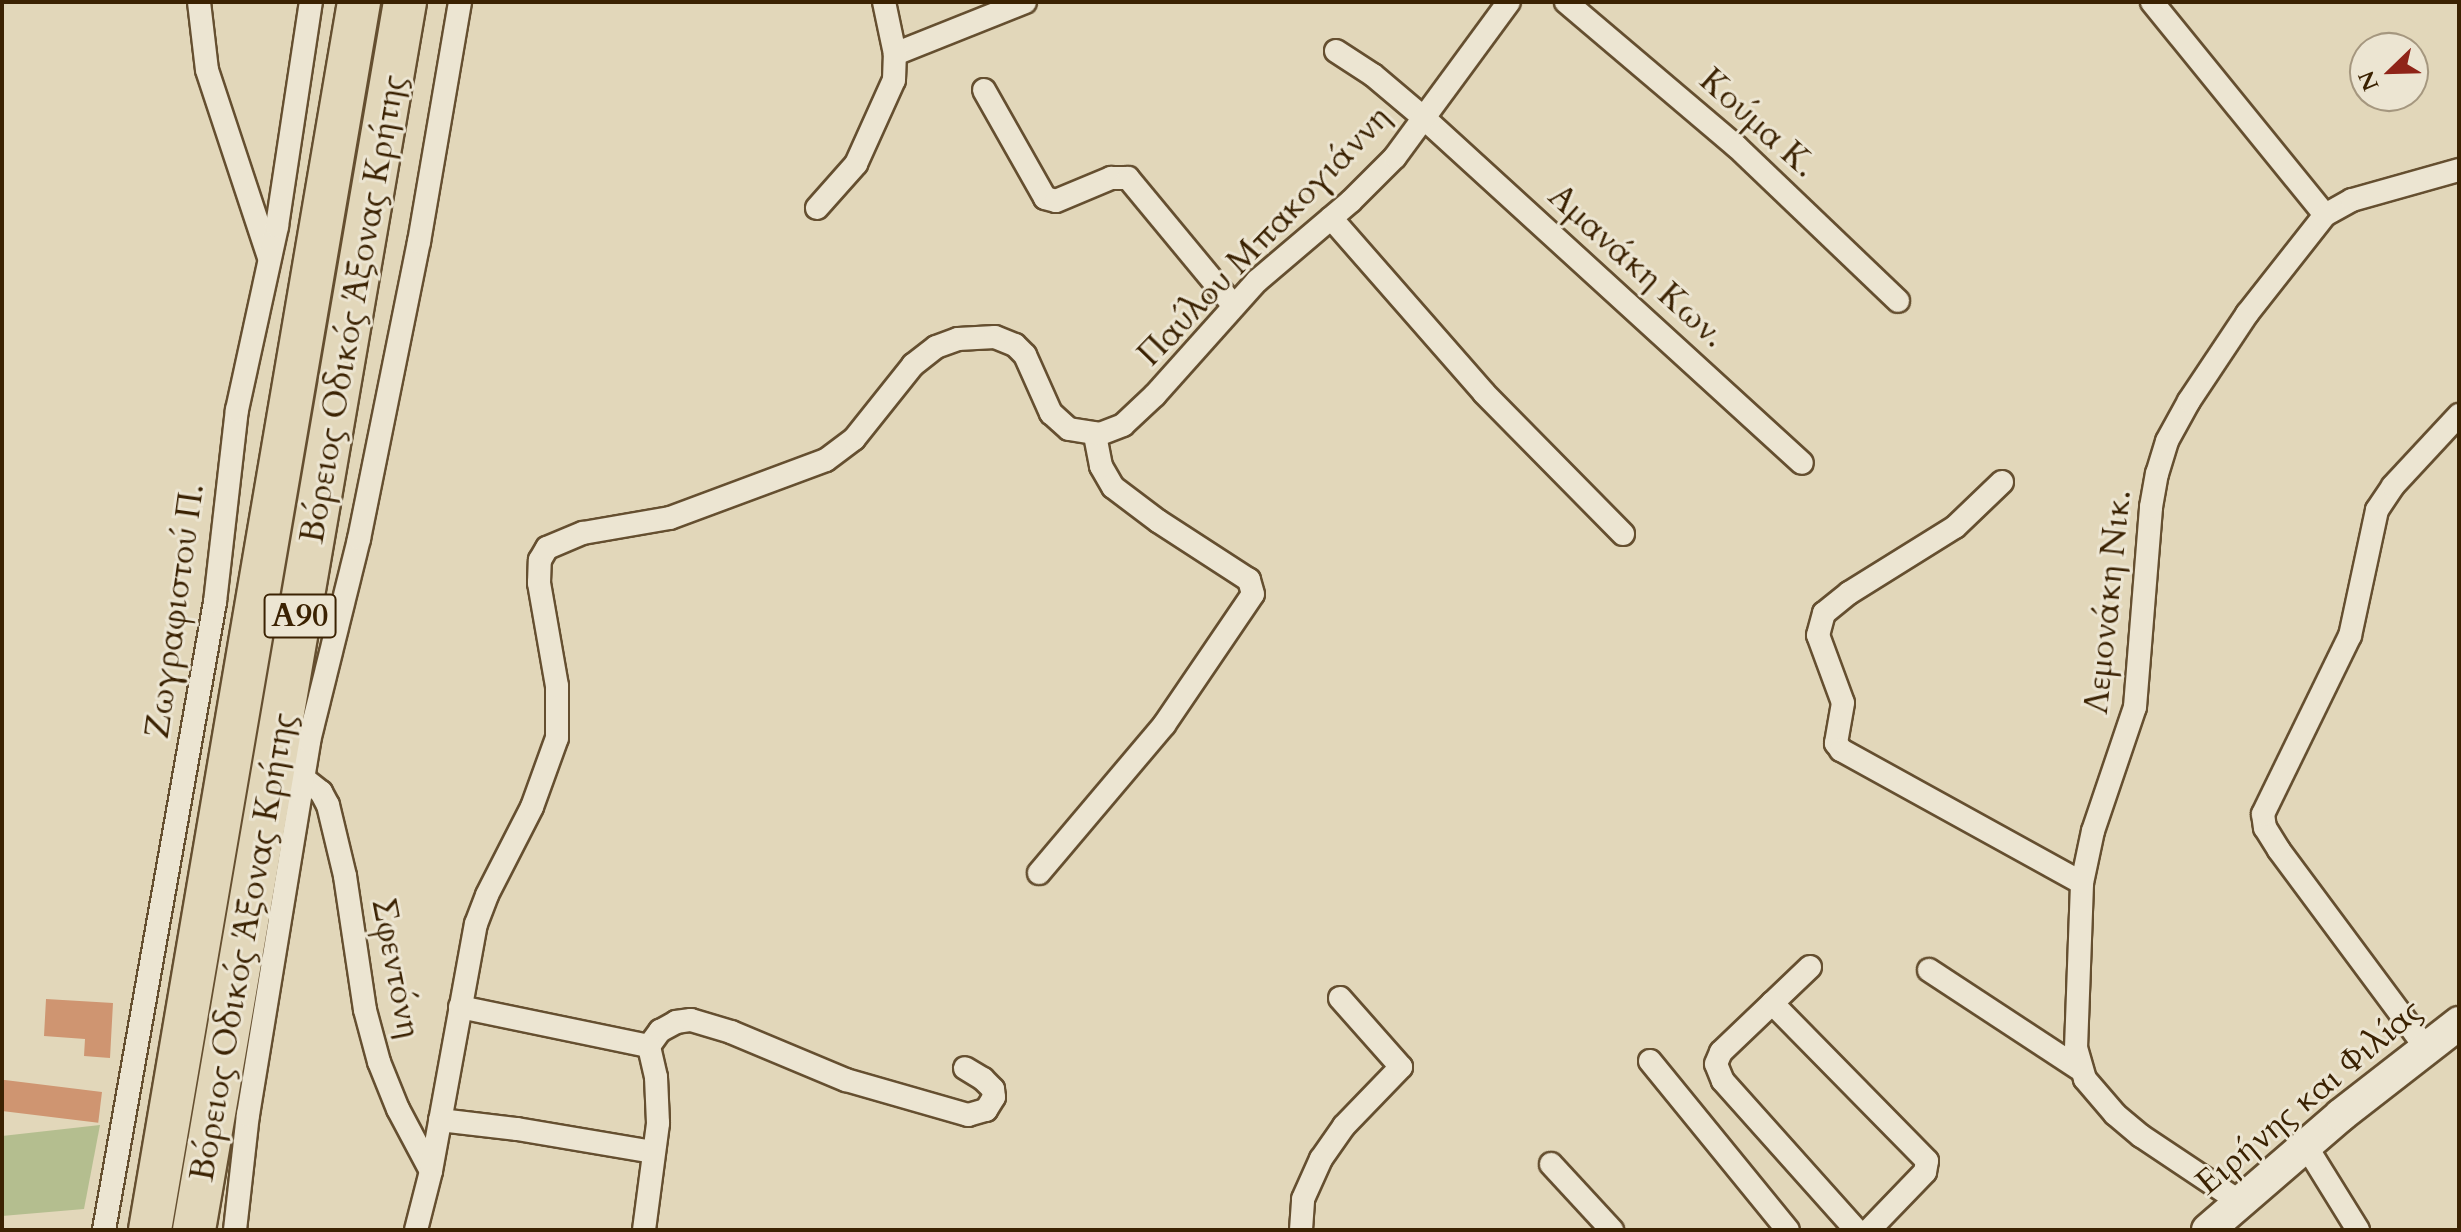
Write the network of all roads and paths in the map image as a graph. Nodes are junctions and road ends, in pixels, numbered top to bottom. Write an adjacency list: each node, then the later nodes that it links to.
1 (199, 2): 19 (street)
2 (311, 2): 19 (street, Ζωγραφιστού Π.)
3 (359, 2): 42 (highway, Βόρειος Οδικός Άξονας Κρήτης / Α90)
4 (405, 2): 51 (highway, Βόρειος Οδικός Άξονας Κρήτης / Α90)
5 (460, 2): 27 (street)
6 (884, 2): 12 (street)
7 (1025, 2): 12 (street)
8 (1509, 2): 14 (street, Παύλου Μπακογιάννη)
9 (1566, 2): 20 (street, Κούμα Κ.)
10 (2152, 2): 17 (street)
11 (1336, 51): 14 (street, Αμανάκη Κων.)
12 (895, 54): 16 (street)
13 (984, 90): 21 (street)
14 (1425, 119): 18 (street, Παύλου Μπακογιάννη); 24 (street, Αμανάκη Κων.)
15 (2459, 170): 17 (street, Λεμονάκη Νικ.)
16 (817, 208)
17 (2325, 215): 29 (street, Λεμονάκη Νικ.)
18 (1331, 218): 21 (street, Παύλου Μπακογιάννη); 26 (street)
19 (270, 259): 48 (street, Ζωγραφιστού Π.)
20 (1898, 301)
21 (1233, 305): 23 (street, Παύλου Μπακογιάννη)
22 (2459, 415): 37 (street)
23 (1095, 434): 28 (street); 34 (street)
24 (1802, 463)
25 (2002, 482): 29 (street)
26 (1623, 534)
27 (303, 778): 46 (street, Σφεντόνη); 52 (street)
28 (1039, 873)
29 (2082, 883): 40 (street, Λεμονάκη Νικ.)
30 (1810, 967): 33 (street)
31 (1929, 970): 40 (street)
32 (1340, 998): 55 (street)
33 (1772, 1003): 58 (street); 59 (street)
34 (460, 1007): 36 (street); 41 (street)
35 (2459, 1023): 37 (street, Ειρήνης και Φιλίας)
36 (649, 1046): 39 (street); 44 (street)
37 (2426, 1048): 43 (street, Ειρήνης και Φιλίας)
38 (1650, 1061): 57 (street)
39 (965, 1068)
40 (2081, 1070): 47 (street, Λεμονάκη Νικ.)
41 (440, 1120): 44 (street); 46 (street)
42 (168, 1123): 49 (highway); 50 (highway, Βόρειος Οδικός Άξονας Κρήτης / Α90)
43 (2306, 1146): 47 (street, Ειρήνης και Φιλίας); 60 (street)
44 (653, 1152): 54 (street)
45 (1551, 1164): 56 (street)
46 (431, 1171): 53 (street)
47 (2223, 1221)
48 (104, 1230)
49 (121, 1230)
50 (150, 1230)
51 (194, 1230)
52 (235, 1230)
53 (416, 1230)
54 (644, 1230)
55 (1301, 1230)
56 (1612, 1230)
57 (1788, 1230)
58 (1856, 1230)
59 (1869, 1230)
60 (2358, 1230)

